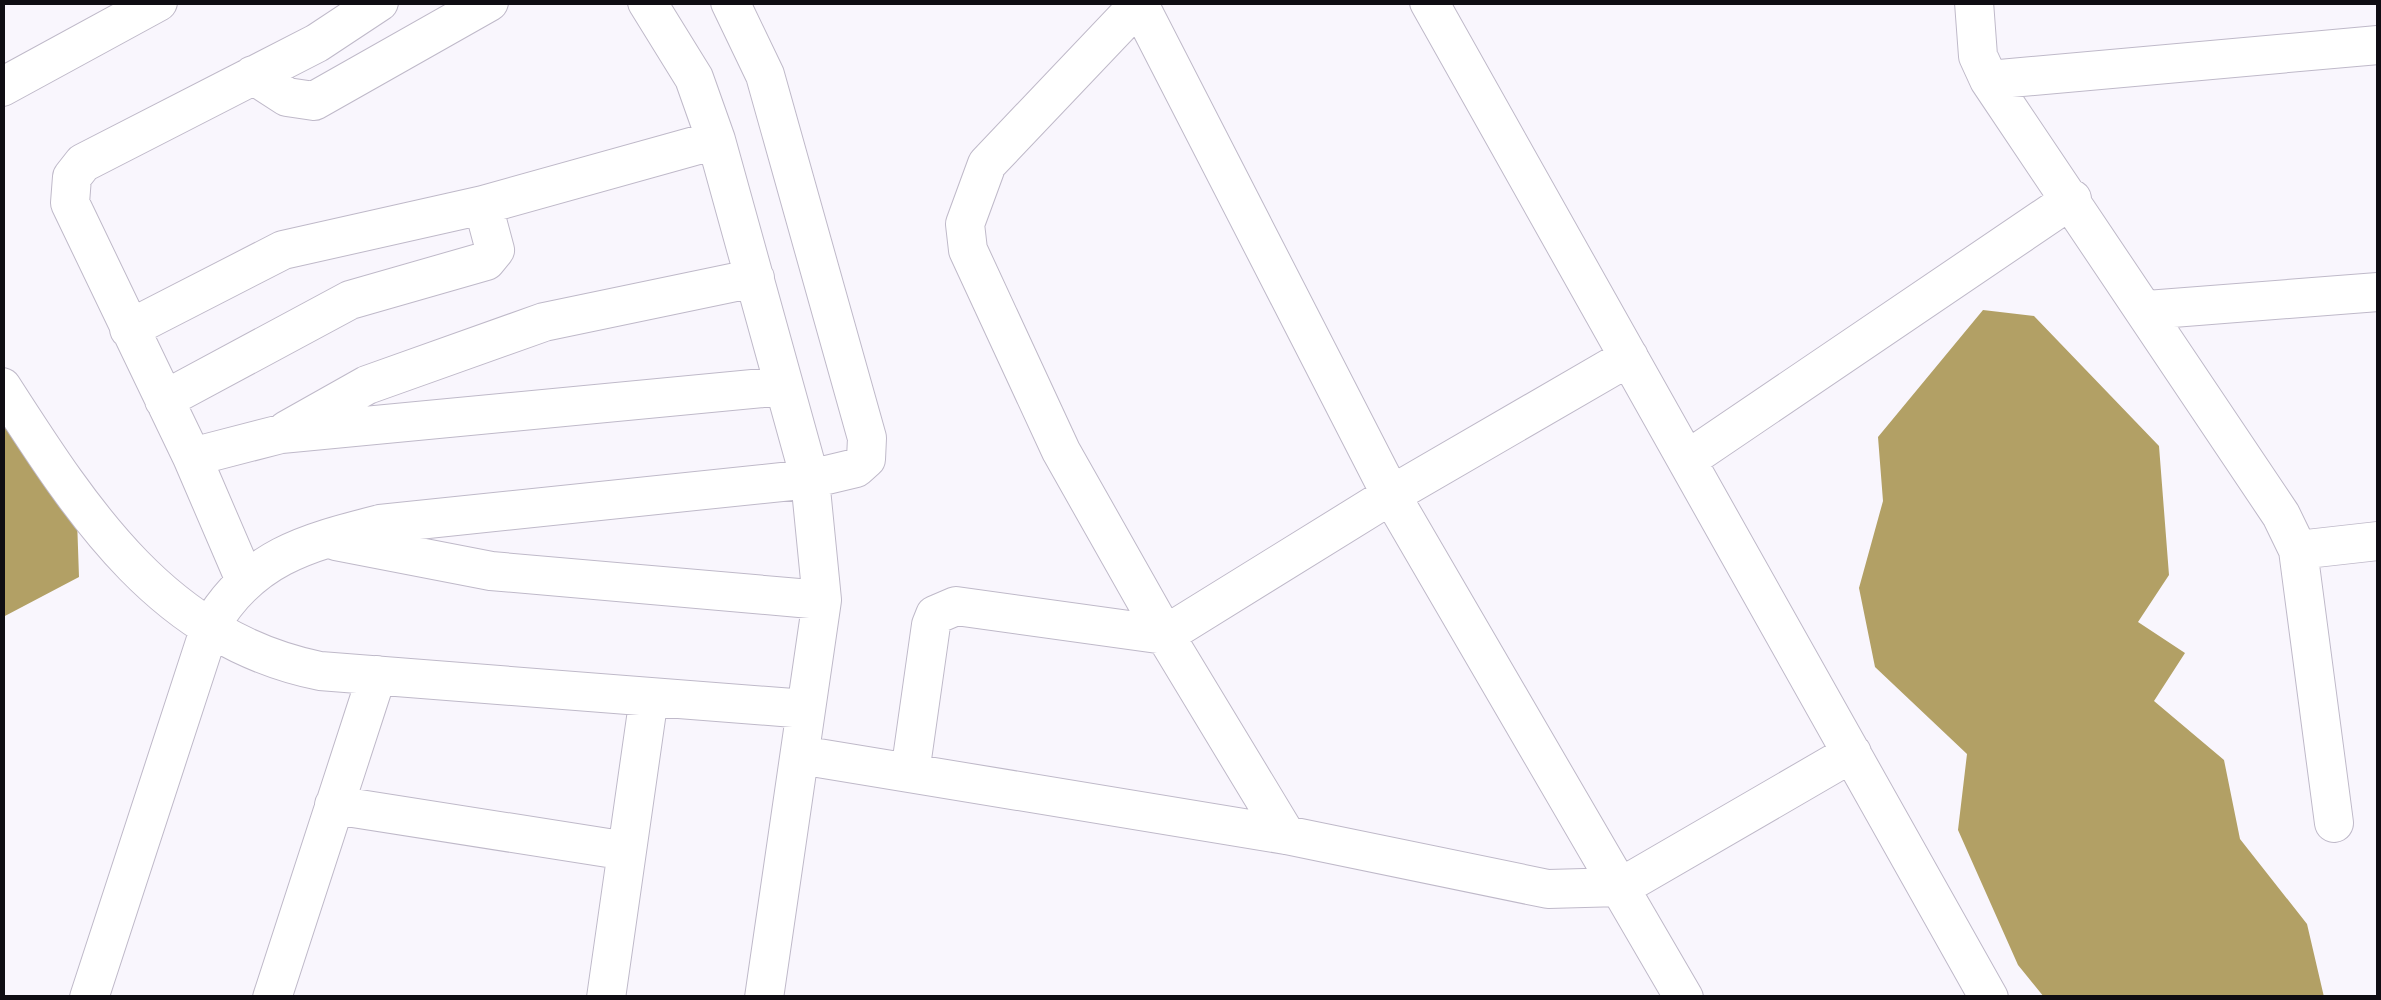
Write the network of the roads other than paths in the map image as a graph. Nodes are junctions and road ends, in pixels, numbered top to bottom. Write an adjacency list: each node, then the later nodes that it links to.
1 (158, 2): 12 (street)
2 (379, 2): 10 (street)
3 (489, 2): 10 (street)
4 (647, 2): 13 (street)
5 (730, 2): 27 (street)
6 (1429, 2): 20 (street)
7 (1974, 2): 11 (street)
8 (1140, 3): 28 (street); 35 (street)
9 (2378, 45): 11 (street)
10 (254, 75): 19 (street)
11 (1989, 80): 14 (street)
12 (2, 88)
13 (716, 140): 15 (street); 16 (street)
14 (2072, 199): 18 (street); 26 (street)
15 (483, 205): 19 (street); 23 (street)
16 (755, 278): 21 (street); 24 (street)
17 (2378, 292): 18 (street)
18 (2146, 310): 31 (street)
19 (130, 329): 23 (street)
20 (1628, 357): 26 (street); 28 (street)
21 (784, 386): 24 (street); 27 (street)
22 (2, 387): 34 (street)
23 (164, 400): 25 (street)
24 (281, 434): 25 (street)
25 (192, 457): 32 (street)
26 (1687, 460): 39 (street)
27 (810, 480): 29 (street); 33 (street)
28 (1390, 495): 35 (street); 46 (street)
29 (324, 538): 32 (street); 33 (street)
30 (2378, 541): 31 (street)
31 (2298, 550): 43 (street)
32 (244, 578): 34 (street)
33 (822, 600): 38 (street)
34 (210, 627): 36 (street); 47 (street)
35 (1164, 635): 41 (street); 44 (street)
36 (377, 675): 37 (street); 42 (street)
37 (649, 697): 38 (street); 45 (street)
38 (806, 709): 40 (street)
39 (1852, 753): 46 (street); 52 (street)
40 (800, 755): 41 (street); 50 (street)
41 (910, 773): 44 (street)
42 (334, 805): 45 (street); 48 (street)
43 (2334, 823)
44 (1286, 835): 46 (street)
45 (627, 851): 49 (street)
46 (1622, 887): 51 (street)
47 (89, 998)
48 (272, 998)
49 (606, 998)
50 (764, 998)
51 (1684, 998)
52 (1989, 998)

